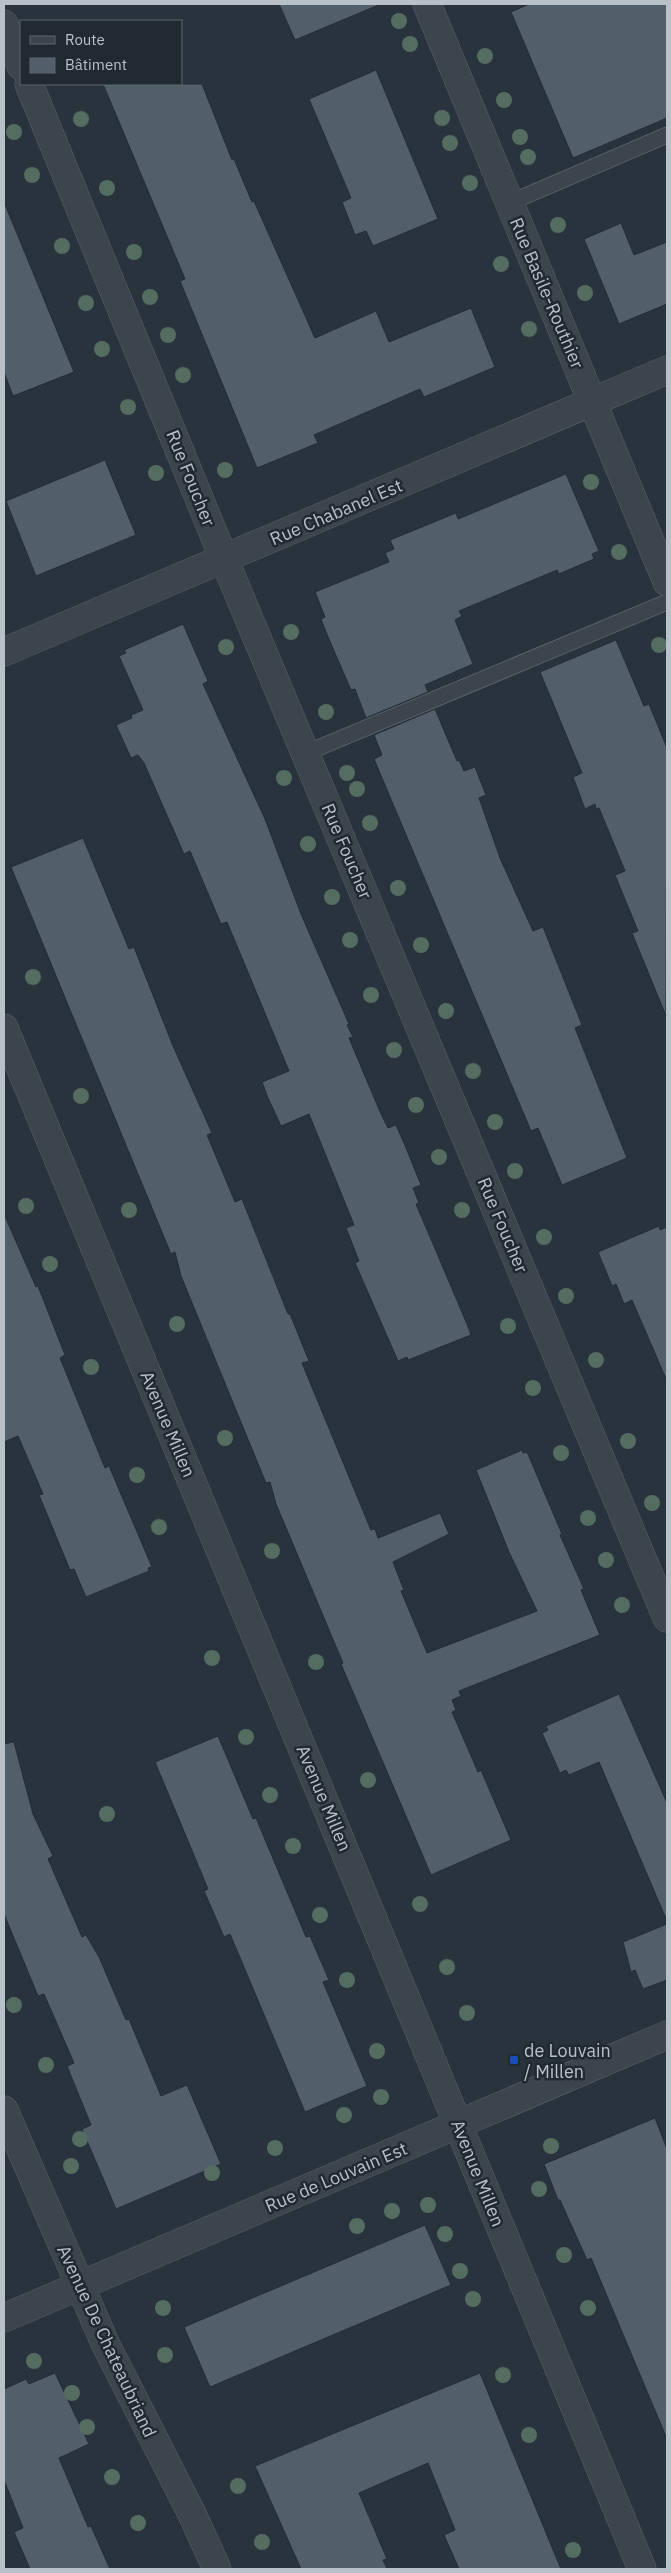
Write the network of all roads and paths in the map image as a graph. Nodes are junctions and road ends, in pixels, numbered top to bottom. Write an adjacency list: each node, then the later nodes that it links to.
1 (426, 4): 6 (street, Rue Basile-Routhier)
2 (4, 24): 3 (street)
3 (20, 64)
4 (29, 85): 9 (street, Rue Foucher)
5 (667, 135): 6 (lane)
6 (509, 203): 8 (street, Rue Basile-Routhier)
7 (667, 370): 8 (street, Rue Chabanel Est)
8 (594, 403): 9 (street, Rue Chabanel Est); 10 (street, Rue Basile-Routhier)
9 (224, 559): 12 (street, Rue Chabanel Est); 13 (street, Rue Foucher)
10 (667, 582)
11 (667, 602): 13 (lane)
12 (4, 652)
13 (306, 753): 15 (street, Rue Foucher)
14 (4, 1028): 18 (street, Avenue Millen)
15 (667, 1618)
16 (667, 2035): 18 (street, Rue de Louvain Est)
17 (4, 2110): 19 (street, Avenue De Chateaubriand)
18 (459, 2125): 19 (street, Rue de Louvain Est); 22 (street, Avenue Millen)
19 (78, 2286): 20 (street, Rue de Louvain Est); 21 (street, Avenue De Chateaubriand)
20 (4, 2318)
21 (217, 2569)
22 (642, 2569)

